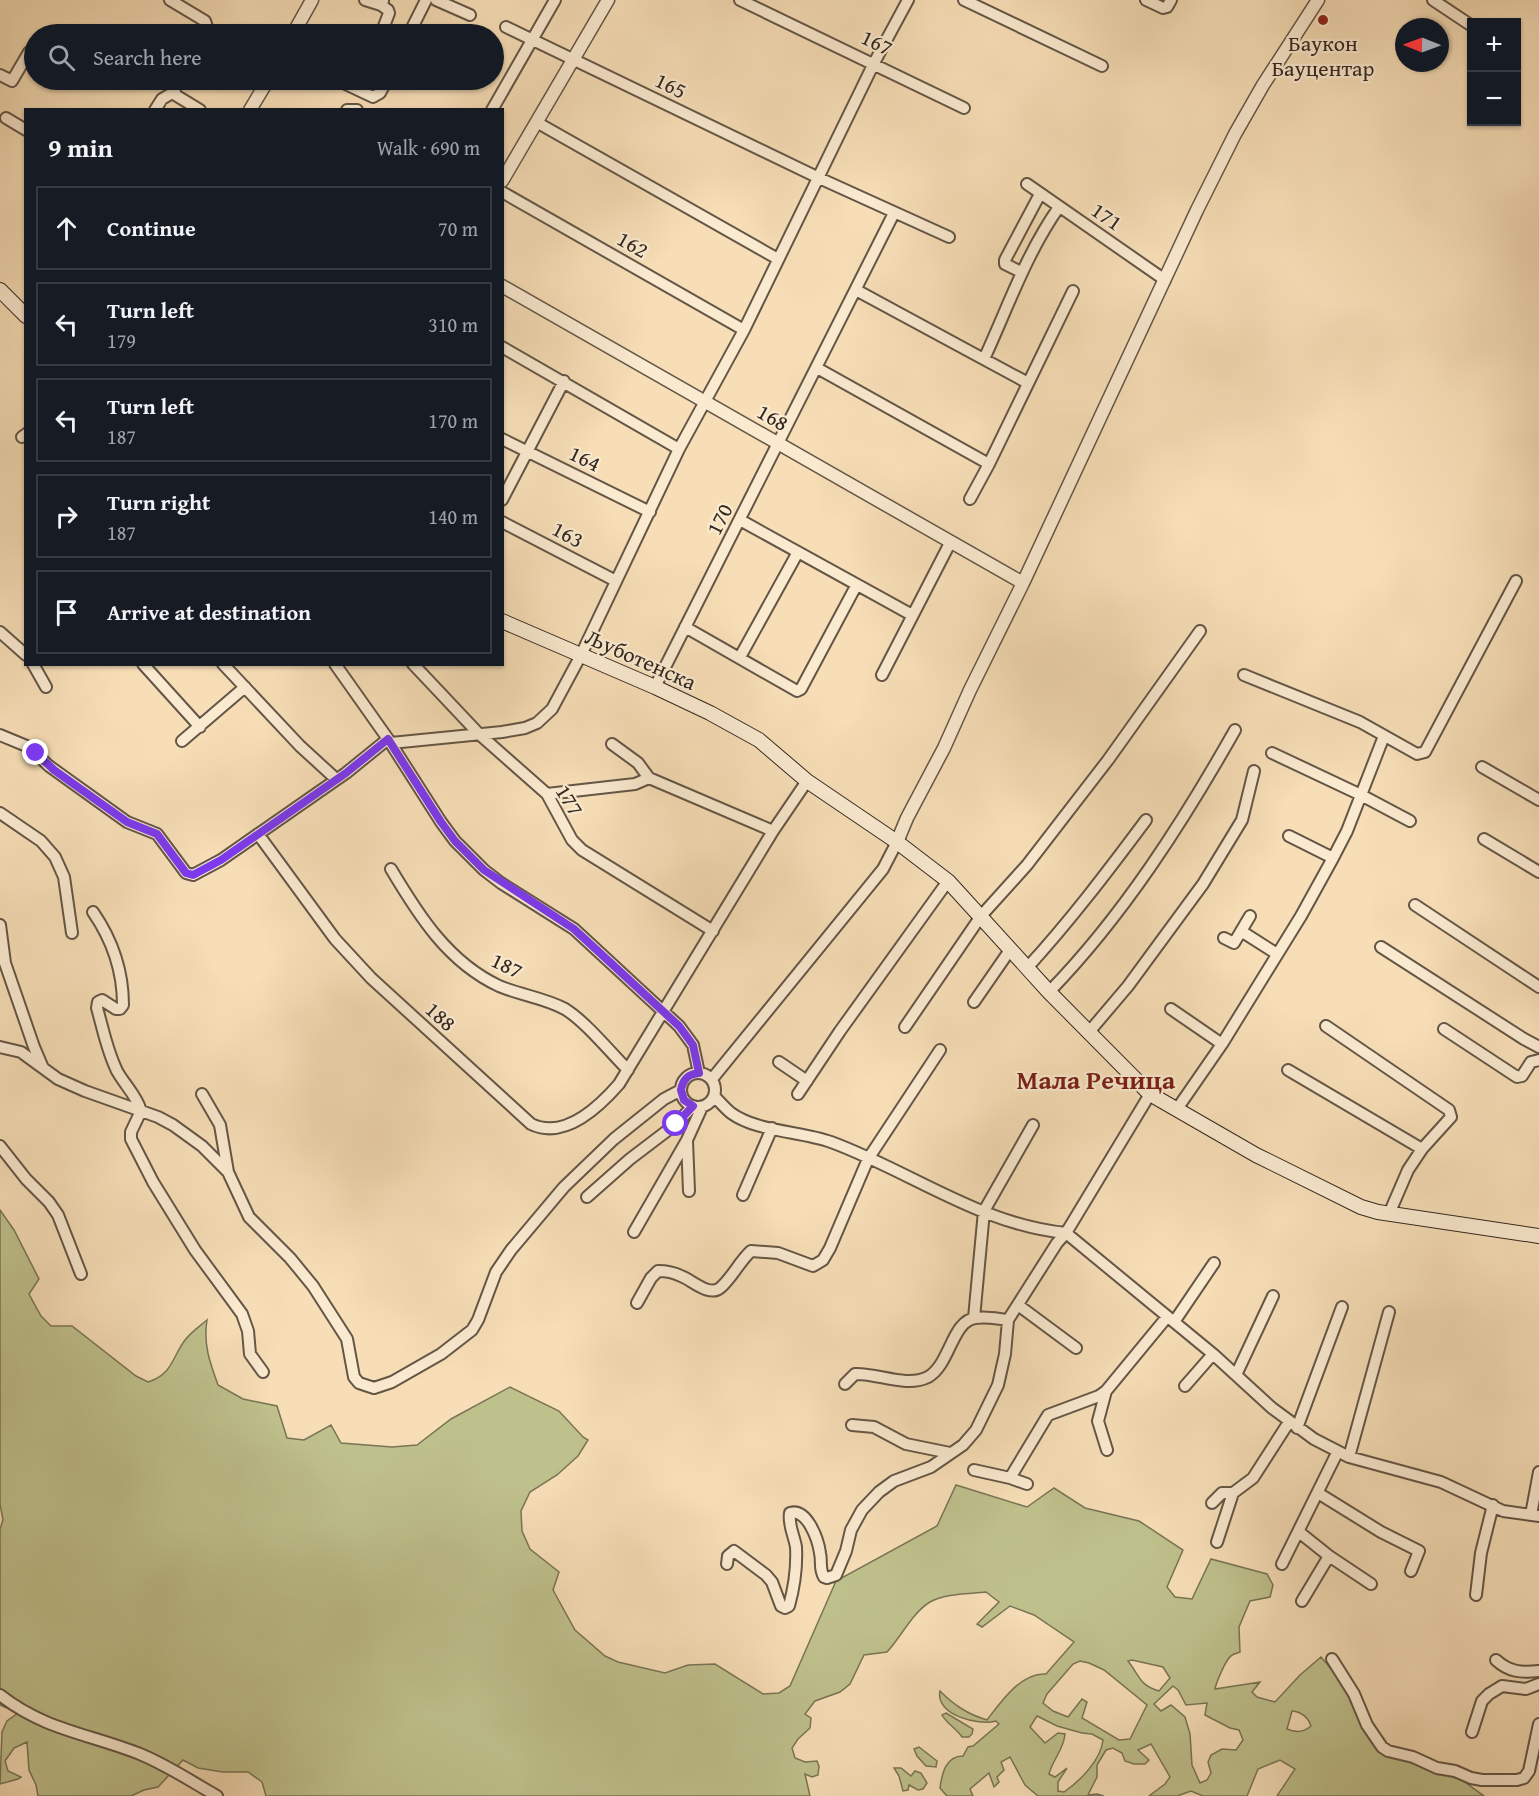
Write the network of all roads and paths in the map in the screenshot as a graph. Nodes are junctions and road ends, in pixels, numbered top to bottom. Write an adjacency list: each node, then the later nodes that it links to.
1 (170, 0): 18 (street)
2 (312, 0): 19 (street)
3 (366, 0): 15 (street)
4 (426, 0): 21 (street)
5 (436, 0): 16 (street)
6 (555, 0): 23 (street)
7 (608, 0): 24 (street)
8 (740, 0): 26 (street, 167)
9 (908, 0): 26 (street)
10 (964, 0): 27 (street)
11 (1146, 0): 12 (street)
12 (1171, 0)
13 (1318, 0): 53 (street)
14 (1433, 0): 17 (street)
15 (382, 2): 20 (street)
16 (470, 15)
17 (1467, 23)
18 (206, 24)
19 (299, 24)
20 (385, 24)
21 (414, 24)
22 (506, 27): 23 (street, 165)
23 (532, 39): 24 (street, 165); 29 (street)
24 (574, 60): 41 (street); 44 (street, 165)
25 (24, 61): 28 (street)
26 (874, 63): 39 (street, 167); 44 (street)
27 (1102, 66)
28 (0, 75)
29 (504, 89)
30 (262, 90): 37 (street)
31 (365, 90): 32 (street)
32 (382, 90)
33 (503, 90): 38 (street)
34 (174, 92): 35 (street); 36 (street)
35 (156, 108)
36 (197, 108)
37 (251, 108)
38 (493, 108)
39 (964, 108)
40 (6, 118): 42 (street)
41 (538, 123): 43 (street); 51 (street)
42 (24, 129)
43 (504, 178)
44 (819, 178): 49 (street, 165); 51 (street)
45 (1027, 184): 47 (street, 171)
46 (504, 193): 59 (street, 162)
47 (1040, 194): 48 (street, 171); 52 (street)
48 (1059, 207): 52 (street); 53 (street, 171)
49 (894, 213): 50 (street, 165); 56 (street, 170)
50 (949, 237)
51 (778, 259): 59 (street)
52 (1022, 272): 61 (street)
53 (1165, 280): 80 (street)
54 (504, 287): 65 (street, 168)
55 (0, 290): 58 (main road)
56 (856, 290): 61 (street); 62 (street, 170)
57 (1073, 291): 64 (street)
58 (24, 314)
59 (744, 330): 65 (street)
60 (504, 347): 63 (street)
61 (984, 359): 64 (street)
62 (817, 368): 67 (street, 170); 70 (street)
63 (564, 381): 68 (street); 69 (street)
64 (1028, 383): 70 (street)
65 (703, 402): 67 (street, 168); 68 (street)
66 (504, 440): 69 (street, 164)
67 (779, 444): 74 (street, 170); 76 (street, 168)
68 (679, 449): 73 (street)
69 (528, 452): 71 (street); 73 (street, 164)
70 (989, 464): 72 (street)
71 (504, 497)
72 (970, 500)
73 (650, 512): 78 (street)
74 (740, 520): 77 (street); 84 (street, 170)
75 (504, 523): 78 (street, 163)
76 (950, 543): 80 (street, 168); 82 (street)
77 (798, 552): 81 (street); 89 (street)
78 (616, 581): 88 (street)
79 (1516, 581): 104 (street)
80 (1023, 583): 124 (street)
81 (856, 586): 82 (street); 89 (street)
82 (912, 615): 95 (street)
83 (504, 622): 88 (main road, Љуботенска)
84 (685, 627): 89 (street); 99 (street, 170)
85 (1200, 631): 131 (street)
86 (0, 632): 87 (street)
87 (24, 653)
88 (581, 655): 99 (main road, Љуботенска); 102 (street)
89 (740, 657)
90 (34, 666): 97 (street)
91 (145, 666): 100 (street)
92 (225, 666): 98 (street)
93 (338, 666): 106 (street)
94 (415, 666): 102 (street, 177)
95 (882, 675)
96 (1244, 675): 104 (street)
97 (46, 687)
98 (245, 687): 100 (street); 112 (street)
99 (655, 687): 113 (main road, Љуботенска)
100 (200, 726): 105 (street)
101 (1235, 730): 143 (street)
102 (478, 734): 106 (street); 114 (street, 177)
103 (0, 735): 121 (street)
104 (1384, 736): 115 (street)
105 (182, 741)
106 (389, 741): 112 (street); 146 (street)
107 (612, 744): 111 (street)
108 (1272, 753): 115 (street)
109 (1482, 767): 116 (street)
110 (1254, 771): 150 (street)
111 (649, 778): 114 (street); 120 (street)
112 (336, 779): 121 (street)
113 (807, 781): 120 (street, 188); 124 (main road, Љуботенска)
114 (547, 794): 134 (street, 177)
115 (1361, 795): 119 (street); 125 (street)
116 (1539, 800)
117 (0, 813): 136 (street)
118 (1146, 820): 141 (street)
119 (1410, 821)
120 (773, 831): 134 (street, 188)
121 (258, 834): 158 (street, 188)
122 (1289, 836): 125 (street)
123 (1484, 839): 127 (street)
124 (897, 842): 128 (main road, Љуботенска); 161 (street)
125 (1333, 858): 140 (street)
126 (391, 869): 158 (street, 187)
127 (1539, 872)
128 (948, 881): 131 (main road, Љуботенска); 162 (street)
129 (1415, 905): 142 (street)
130 (93, 912): 170 (street)
131 (981, 916): 139 (main road, Љуботенска); 148 (street)
132 (1250, 916): 135 (street)
133 (0, 925): 157 (street)
134 (713, 931): 146 (street, 188)
135 (1240, 931): 137 (street); 140 (street)
136 (72, 933)
137 (1224, 938)
138 (1381, 947): 153 (street)
139 (1010, 950): 141 (main road, Љуботенска); 144 (street)
140 (1277, 954): 151 (street)
141 (1027, 968): 143 (main road, Љуботенска)
142 (1539, 987)
143 (1049, 992): 150 (main road, Љуботенска)
144 (974, 1002)
145 (1171, 1008): 151 (street)
146 (662, 1012): 158 (street, 188); 160 (street)
147 (1326, 1026): 175 (street)
148 (905, 1027)
149 (1444, 1029): 155 (street)
150 (1089, 1032): 166 (main road, Љуботенска)
151 (1221, 1044): 169 (street)
152 (0, 1047): 157 (street)
153 (1539, 1047)
154 (940, 1050): 176 (street)
155 (1539, 1060)
156 (779, 1062): 162 (street)
157 (43, 1068): 170 (street)
158 (628, 1070)
159 (1288, 1070): 175 (street)
160 (699, 1073): 161 (street); 163 (street)
161 (712, 1079): 167 (street)
162 (807, 1081): 165 (street)
163 (681, 1090): 168 (street); 177 (street)
164 (202, 1094): 177 (street)
165 (798, 1094)
166 (1150, 1094): 169 (main road, Љуботенска); 184 (street)
167 (714, 1096): 168 (street); 172 (street)
168 (697, 1107): 173 (street); 180 (street)
169 (1177, 1109): 182 (main road, Љуботенска)
170 (141, 1110): 177 (street); 198 (street)
171 (1033, 1125): 181 (street)
172 (772, 1128): 176 (street); 179 (street)
173 (687, 1140): 178 (street); 183 (street)
174 (0, 1146): 187 (street)
175 (1422, 1149): 182 (street)
176 (868, 1159): 181 (street); 189 (street)
177 (228, 1172)
178 (689, 1191)
179 (743, 1195)
180 (587, 1197)
181 (984, 1211): 184 (street); 193 (street)
182 (1389, 1214): 185 (main road, Љуботенска)
183 (634, 1232)
184 (1066, 1233): 190 (street); 194 (street)
185 (1539, 1236)
186 (1214, 1263): 194 (street)
187 (81, 1274)
188 (1273, 1296): 199 (street)
189 (637, 1303)
190 (1018, 1305): 195 (street); 196 (street)
191 (1342, 1307): 204 (street)
192 (1389, 1312): 208 (street)
193 (974, 1318): 195 (street); 200 (street)
194 (1171, 1319): 197 (street); 202 (street)
195 (1008, 1320): 207 (street)
196 (1076, 1348)
197 (1213, 1354): 199 (street); 201 (street)
198 (263, 1372)
199 (1236, 1375): 204 (street)
200 (844, 1384)
201 (1185, 1386)
202 (1107, 1391): 205 (street); 211 (street)
203 (852, 1425): 207 (street)
204 (1293, 1425): 206 (street); 213 (street)
205 (1107, 1450)
206 (1337, 1453): 208 (street); 214 (street)
207 (950, 1454): 221 (street)
208 (1348, 1457): 216 (street)
209 (974, 1470): 211 (street)
210 (1539, 1472): 217 (street)
211 (1010, 1478): 212 (street)
212 (1027, 1484)
213 (1233, 1493): 215 (street); 219 (street)
214 (1318, 1493): 218 (street); 223 (street)
215 (1212, 1503)
216 (1493, 1505): 217 (street); 225 (street)
217 (1535, 1515)
218 (1299, 1532): 220 (street); 222 (street)
219 (1217, 1542)
220 (1329, 1556): 224 (street); 226 (street)
221 (727, 1564)
222 (1282, 1564)
223 (1411, 1571)
224 (1371, 1584)
225 (1476, 1595)
226 (1302, 1601)
227 (1332, 1659): 232 (street)
228 (1496, 1660): 229 (street)
229 (1539, 1671)
230 (1539, 1684): 233 (street)
231 (0, 1695): 234 (street)
232 (1539, 1724)
233 (1472, 1732)
234 (217, 1796)

